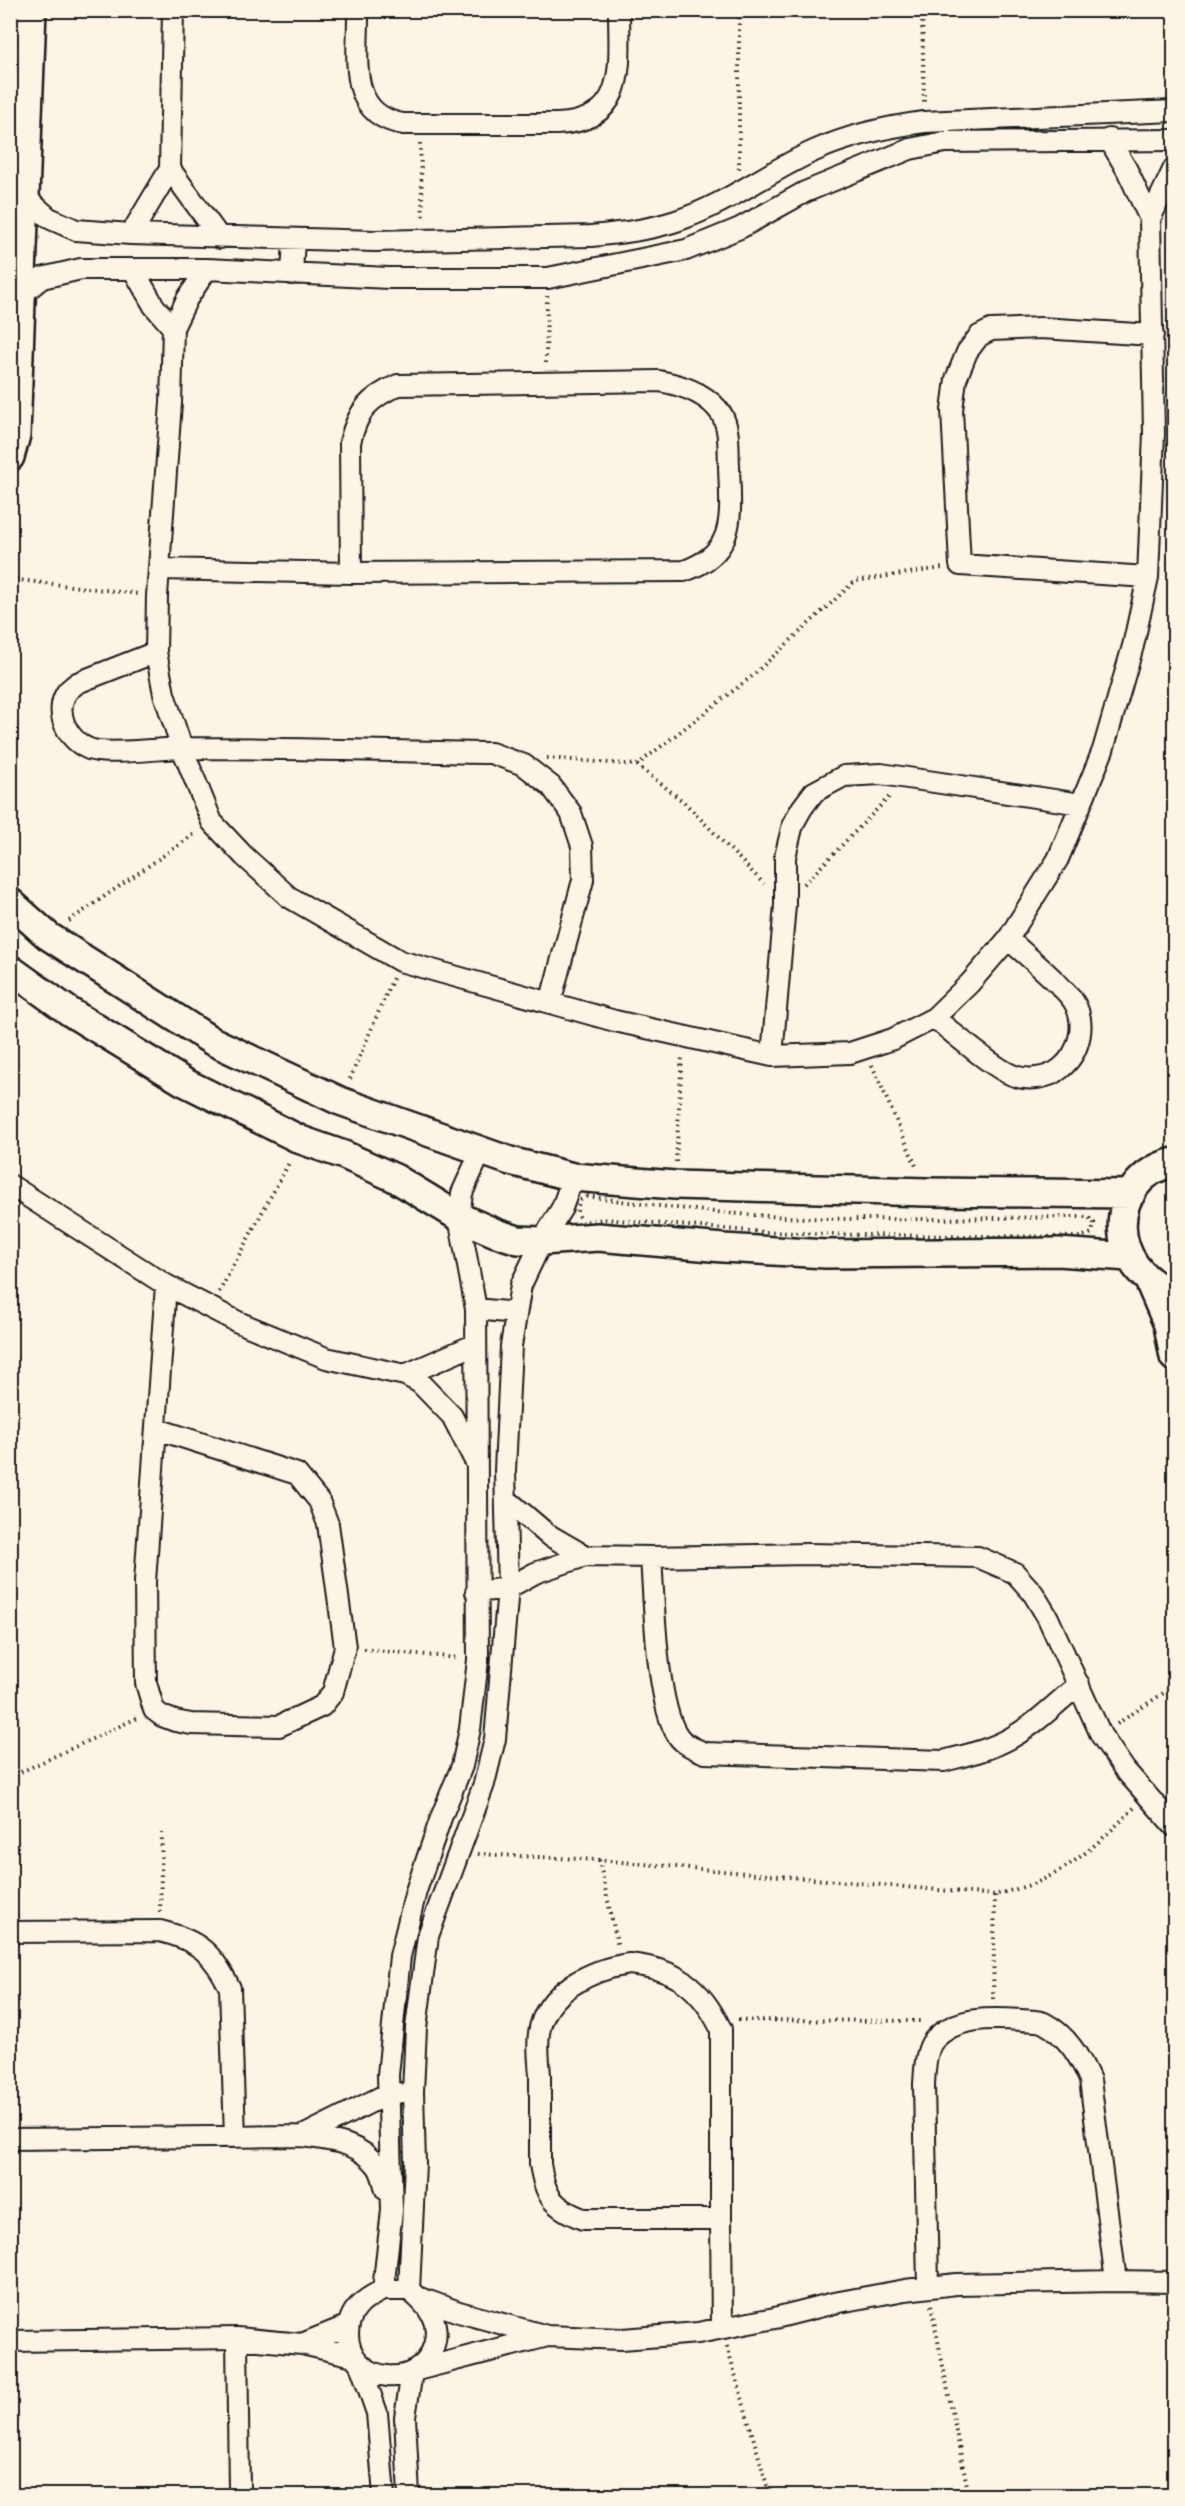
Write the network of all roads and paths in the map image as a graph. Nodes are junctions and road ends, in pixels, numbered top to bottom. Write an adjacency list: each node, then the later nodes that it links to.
1 (32, 10): 15 (street)
2 (173, 10): 13 (street)
3 (358, 10): 9 (street)
4 (619, 10): 9 (street)
5 (739, 10): 14 (path)
6 (922, 10): 8 (path)
7 (1174, 111): 8 (street)
8 (924, 122): 14 (street)
9 (420, 124): 20 (path)
10 (1109, 139): 11 (street); 16 (street); 24 (street)
11 (1174, 140)
12 (1174, 168): 16 (street)
13 (170, 169): 17 (street); 18 (street)
14 (739, 193): 20 (street)
15 (24, 197): 17 (street); 25 (street)
16 (1149, 219): 27 (street)
17 (131, 234): 18 (street)
18 (220, 238): 19 (street)
19 (294, 239): 20 (street); 23 (street)
20 (424, 241)
21 (133, 269): 22 (street); 25 (street); 26 (street)
22 (207, 269): 23 (street); 26 (street)
23 (292, 274): 24 (street)
24 (548, 278): 28 (path)
25 (21, 295): 29 (street)
26 (173, 328): 31 (street)
27 (1153, 335): 30 (street); 33 (street)
28 (546, 382): 32 (street); 32 (street)
29 (10, 457)
30 (960, 565): 33 (street); 39 (path)
31 (159, 569): 32 (street); 35 (street)
32 (351, 573)
33 (1148, 577): 41 (street)
34 (10, 579): 35 (path)
35 (157, 596): 36 (street)
36 (156, 652): 37 (street); 37 (street)
37 (182, 748): 42 (street); 49 (street)
38 (536, 757): 39 (path)
39 (637, 765): 44 (path)
40 (908, 777): 41 (street); 44 (path); 44 (street)
41 (1081, 804): 46 (street)
42 (212, 822): 45 (path); 47 (street)
43 (10, 902): 45 (street)
44 (784, 905): 53 (street)
45 (48, 936): 54 (street)
46 (1008, 939): 50 (street); 50 (street)
47 (400, 961): 49 (street); 54 (path)
48 (10, 969): 55 (street)
49 (550, 1003): 51 (street)
50 (934, 1018): 52 (street)
51 (683, 1036): 53 (street); 60 (path)
52 (865, 1048): 53 (street); 61 (path)
53 (772, 1056)
54 (340, 1101): 56 (street)
55 (301, 1140): 64 (street); 70 (path)
56 (481, 1151): 58 (street); 64 (street)
57 (1174, 1162): 62 (street)
58 (573, 1177): 60 (street); 65 (street)
59 (10, 1185): 68 (street)
60 (675, 1185): 61 (street)
61 (927, 1192): 62 (street)
62 (1131, 1194): 66 (street)
63 (603, 1198): 63 (path)
64 (459, 1217): 65 (street); 71 (street)
65 (542, 1241): 66 (street); 72 (street)
66 (1129, 1257): 67 (street)
67 (1149, 1281): 69 (street); 74 (street)
68 (166, 1285): 70 (street); 76 (street)
69 (1174, 1293)
70 (210, 1308): 75 (street)
71 (476, 1310): 72 (street); 73 (street)
72 (516, 1313): 78 (street)
73 (476, 1344): 75 (street); 77 (street)
74 (1174, 1357)
75 (405, 1375): 77 (street)
76 (157, 1429): 84 (street); 88 (street)
77 (477, 1465): 78 (street); 83 (street)
78 (505, 1470): 79 (street)
79 (506, 1499): 80 (street); 82 (street)
80 (585, 1556): 81 (street); 82 (street)
81 (651, 1557): 86 (street); 86 (street)
82 (508, 1588): 83 (street); 94 (street)
83 (477, 1592): 85 (street)
84 (345, 1647): 85 (path); 88 (street)
85 (478, 1660): 104 (street)
86 (1079, 1684): 89 (street)
87 (1174, 1686): 89 (path)
88 (154, 1710): 90 (path)
89 (1101, 1735): 91 (street)
90 (10, 1777)
91 (1146, 1796): 92 (street); 96 (path)
92 (1174, 1826)
93 (162, 1833): 97 (path)
94 (459, 1852): 95 (path); 103 (street)
95 (599, 1860): 96 (path); 99 (path)
96 (995, 1895): 100 (path)
97 (160, 1931): 98 (street); 106 (street)
98 (10, 1932)
99 (621, 1965): 101 (street); 109 (street)
100 (993, 2018): 110 (street); 112 (street)
101 (717, 2019): 102 (path); 109 (street)
102 (924, 2021)
103 (413, 2092): 104 (street); 114 (street)
104 (389, 2093): 105 (street); 108 (street)
105 (303, 2136): 106 (street); 108 (street)
106 (235, 2137): 107 (street)
107 (10, 2139)
108 (392, 2210): 113 (street)
109 (721, 2219): 116 (street)
110 (1116, 2281): 111 (street); 112 (street)
111 (1174, 2282)
112 (928, 2287): 116 (street); 127 (path)
113 (383, 2290): 114 (street); 115 (street)
114 (413, 2293): 117 (street); 122 (street)
115 (349, 2325): 120 (street); 121 (street)
116 (722, 2328): 117 (street); 126 (path)
117 (547, 2336): 122 (street)
118 (237, 2338): 119 (street); 120 (street); 123 (street)
119 (10, 2341)
120 (302, 2344): 121 (street)
121 (357, 2360): 122 (street); 124 (street)
122 (414, 2371): 125 (street)
123 (237, 2496)
124 (384, 2496)
125 (409, 2496)
126 (770, 2496)
127 (969, 2496)

